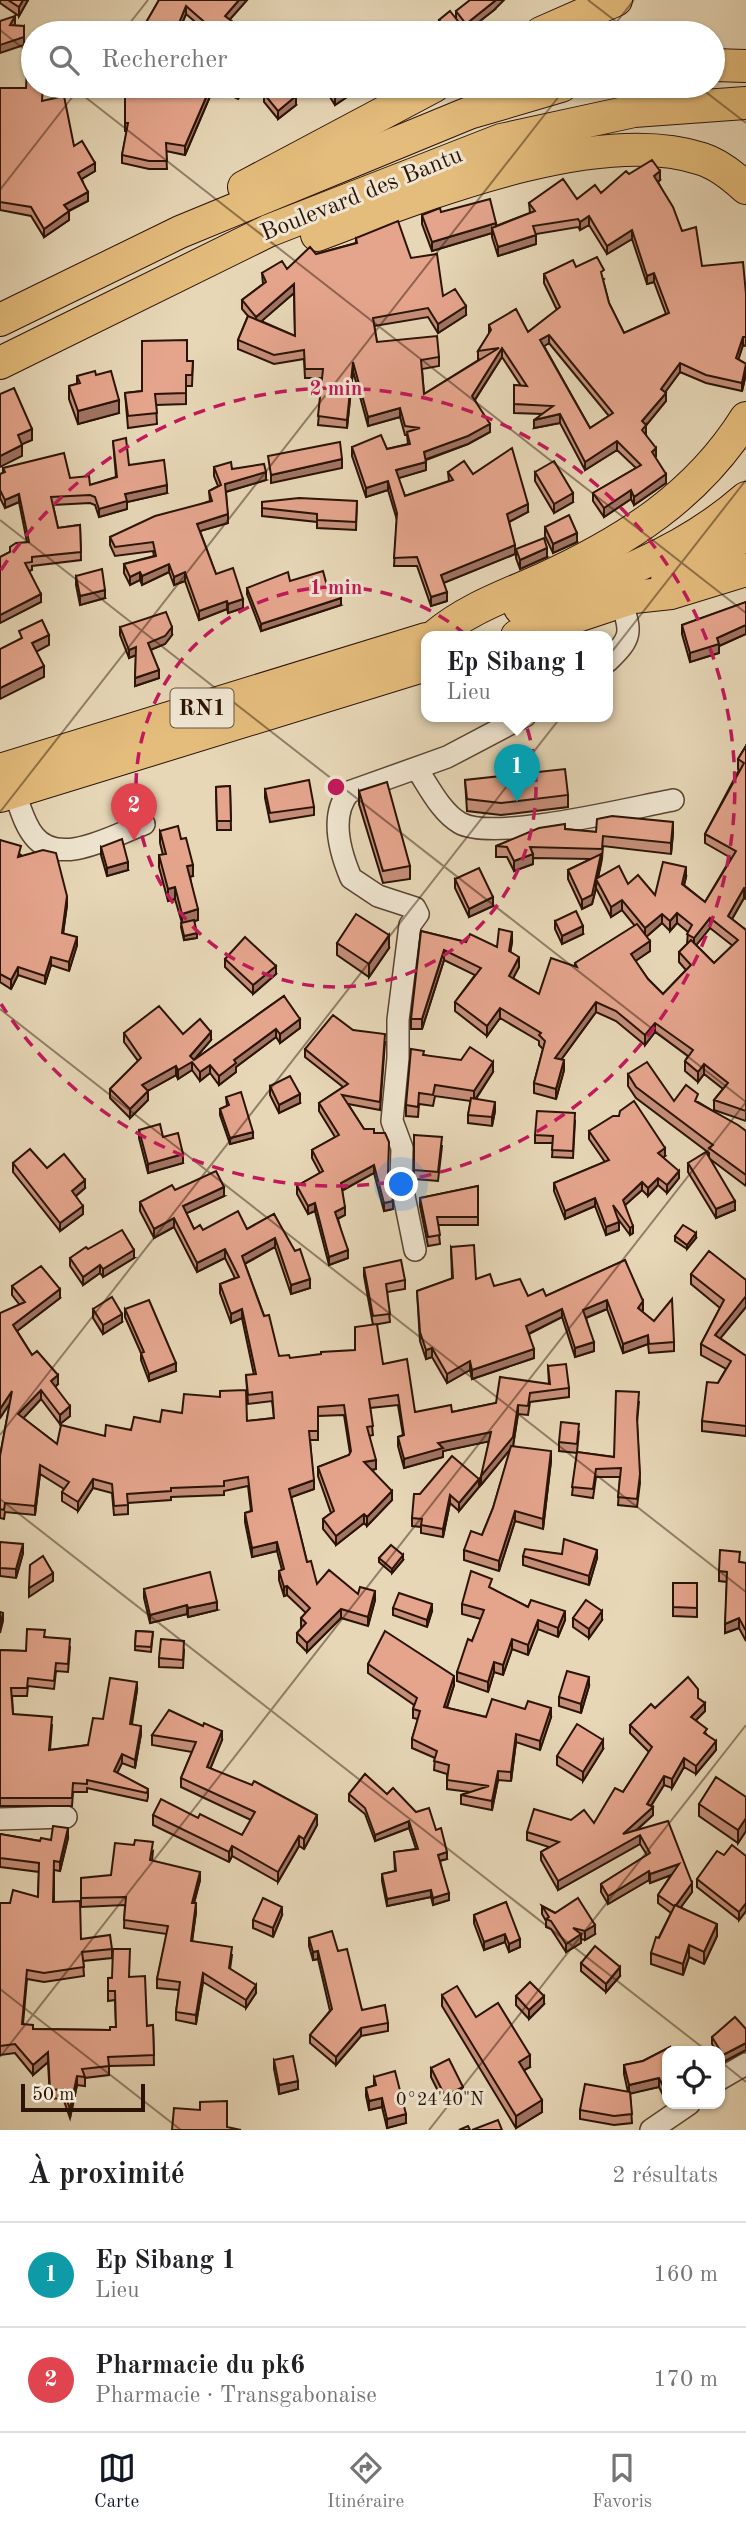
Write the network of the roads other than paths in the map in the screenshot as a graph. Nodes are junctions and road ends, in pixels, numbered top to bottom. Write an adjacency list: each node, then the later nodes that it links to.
1 (615, 0): 2 (highway)
2 (568, 21)
3 (725, 65): 4 (highway)
4 (746, 65)
5 (412, 98): 9 (highway)
6 (520, 98): 9 (highway, Boulevard des Bantu)
7 (746, 103): 10 (highway, Boulevard des Bantu)
8 (746, 188): 10 (highway)
9 (180, 232): 11 (highway, Boulevard des Bantu)
10 (131, 300): 12 (highway, Boulevard des Bantu)
11 (0, 320)
12 (0, 363)
13 (746, 418): 18 (highway)
14 (746, 498): 19 (highway)
15 (746, 532): 17 (highway)
16 (746, 570): 17 (highway)
17 (627, 599): 20 (highway); 22 (street)
18 (441, 631)
19 (450, 631)
20 (532, 631)
21 (421, 641): 26 (highway, RN1)
22 (613, 656)
23 (421, 666): 26 (highway, RN1)
24 (514, 722): 25 (street)
25 (417, 769): 27 (street); 29 (street)
26 (5, 786): 28 (street)
27 (673, 800)
28 (144, 824)
29 (415, 1250)
30 (66, 1817): 31 (street)
31 (0, 1819)
32 (746, 2064): 33 (street)
33 (725, 2076)
34 (682, 2109): 35 (street)
35 (651, 2130)

